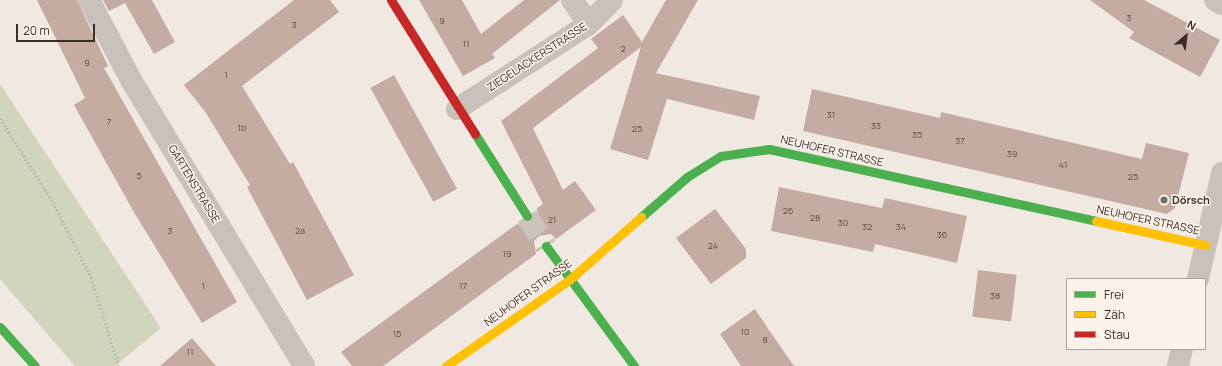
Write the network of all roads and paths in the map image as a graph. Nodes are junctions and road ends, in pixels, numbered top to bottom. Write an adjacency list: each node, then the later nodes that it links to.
1 (89, 0): 20 (street, GARTENSTRASSE)
2 (391, 0): 8 (street)
3 (572, 0): 7 (street)
4 (612, 0): 7 (street, ZIEGELACKERSTRASSE)
5 (1215, 0): 6 (street)
6 (1222, 4)
7 (589, 24): 8 (street, ZIEGELACKERSTRASSE)
8 (457, 109): 11 (street)
9 (0, 118): 19 (path)
10 (1222, 173): 12 (street)
11 (527, 216)
12 (1205, 245): 14 (street); 15 (street, NEUHOFER STRASSE)
13 (546, 246): 15 (street)
14 (1198, 278)
15 (568, 280): 21 (street, NEUHOFER STRASSE); 22 (street)
16 (0, 328): 18 (street)
17 (1182, 350): 23 (street)
18 (35, 366)
19 (119, 366)
20 (304, 366)
21 (446, 366)
22 (634, 366)
23 (1178, 366)

